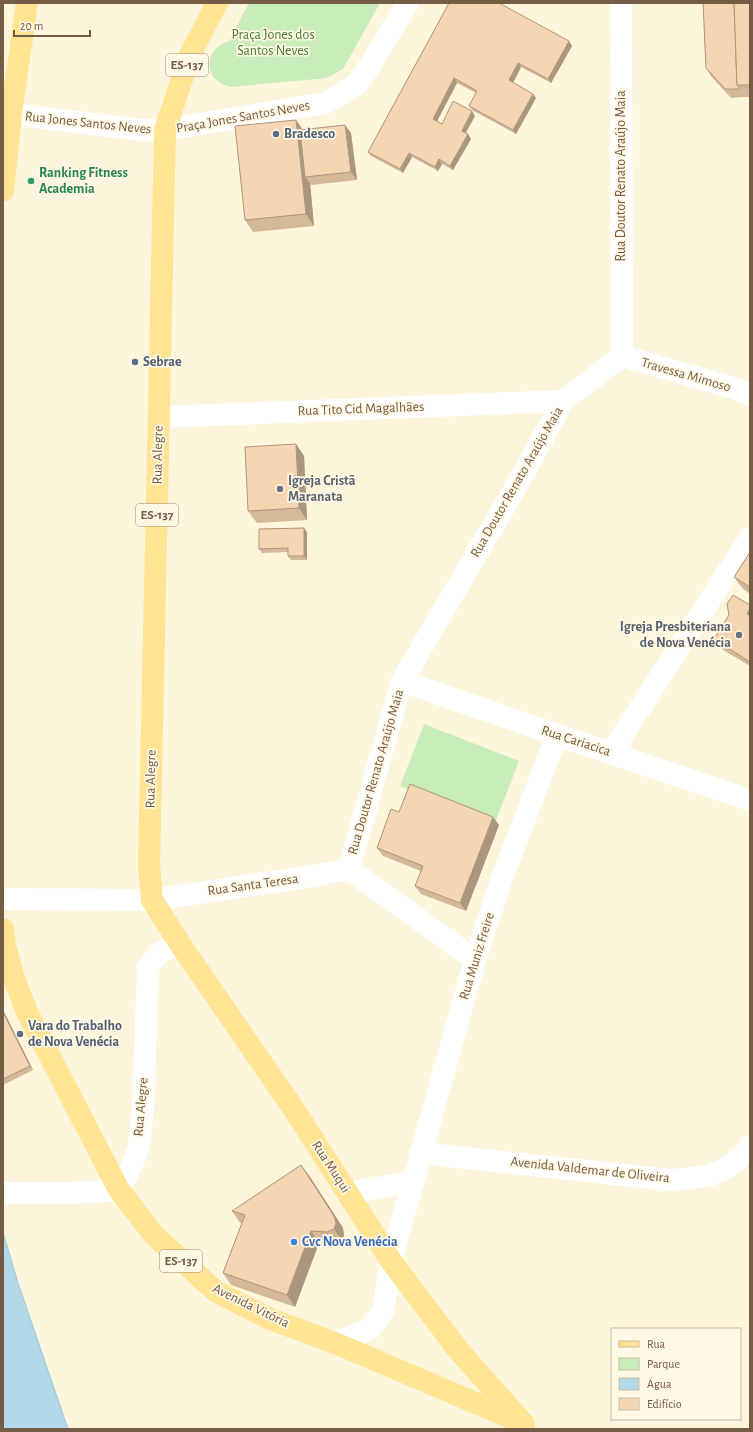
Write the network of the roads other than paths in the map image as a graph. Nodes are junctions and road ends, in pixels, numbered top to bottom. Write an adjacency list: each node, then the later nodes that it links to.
1 (27, 3): 5 (main road)
2 (217, 3): 6 (main road, Praça Jones Santos Neves / ES-137)
3 (408, 3): 6 (street, Praça Jones Santos Neves)
4 (621, 3): 8 (street, Rua Doutor Renato Araújo Maia)
5 (7, 114): 6 (street, Rua Jones Santos Neves); 7 (main road)
6 (165, 130): 11 (main road, Rua Alegre / ES-137)
7 (3, 191)
8 (622, 356): 9 (street, Travessa Mimoso); 10 (street, Rua Doutor Renato Araújo Maia)
9 (745, 386)
10 (563, 401): 11 (street, Rua Tito Cid Magalhães); 13 (street, Rua Doutor Renato Araújo Maia)
11 (159, 417): 19 (main road, Rua Alegre / ES-137)
12 (750, 538): 15 (street)
13 (402, 681): 14 (street, Rua Cariacica); 17 (street, Rua Doutor Renato Araújo Maia)
14 (557, 735): 15 (street, Rua Cariacica); 22 (street, Rua Muniz Freire)
15 (611, 753): 16 (street, Rua Cariacica)
16 (750, 800)
17 (349, 869): 19 (street, Rua Santa Teresa); 22 (street)
18 (3, 899): 19 (street, Rua Santa Teresa)
19 (152, 900): 21 (main road, Rua Muqui / ES-137)
20 (3, 929): 26 (main road, Avenida Vitória / ES-137)
21 (182, 947): 26 (street, Rua Alegre); 28 (main road, Rua Muqui / ES-137)
22 (475, 960): 24 (street, Rua Muniz Freire)
23 (750, 1147): 24 (street, Avenida Valdemar de Oliveira)
24 (420, 1153): 25 (street, Rua Muniz Freire)
25 (412, 1182): 28 (street); 29 (street, Rua Muniz Freire)
26 (119, 1190): 27 (street); 30 (main road, Avenida Vitória / ES-137)
27 (3, 1193)
28 (348, 1193): 29 (main road, Rua Muqui / ES-137)
29 (391, 1261): 30 (street, Rua Muniz Freire); 31 (main road, Rua Muqui / ES-137)
30 (335, 1343): 31 (main road, Avenida Vitória / ES-137)
31 (528, 1426)

